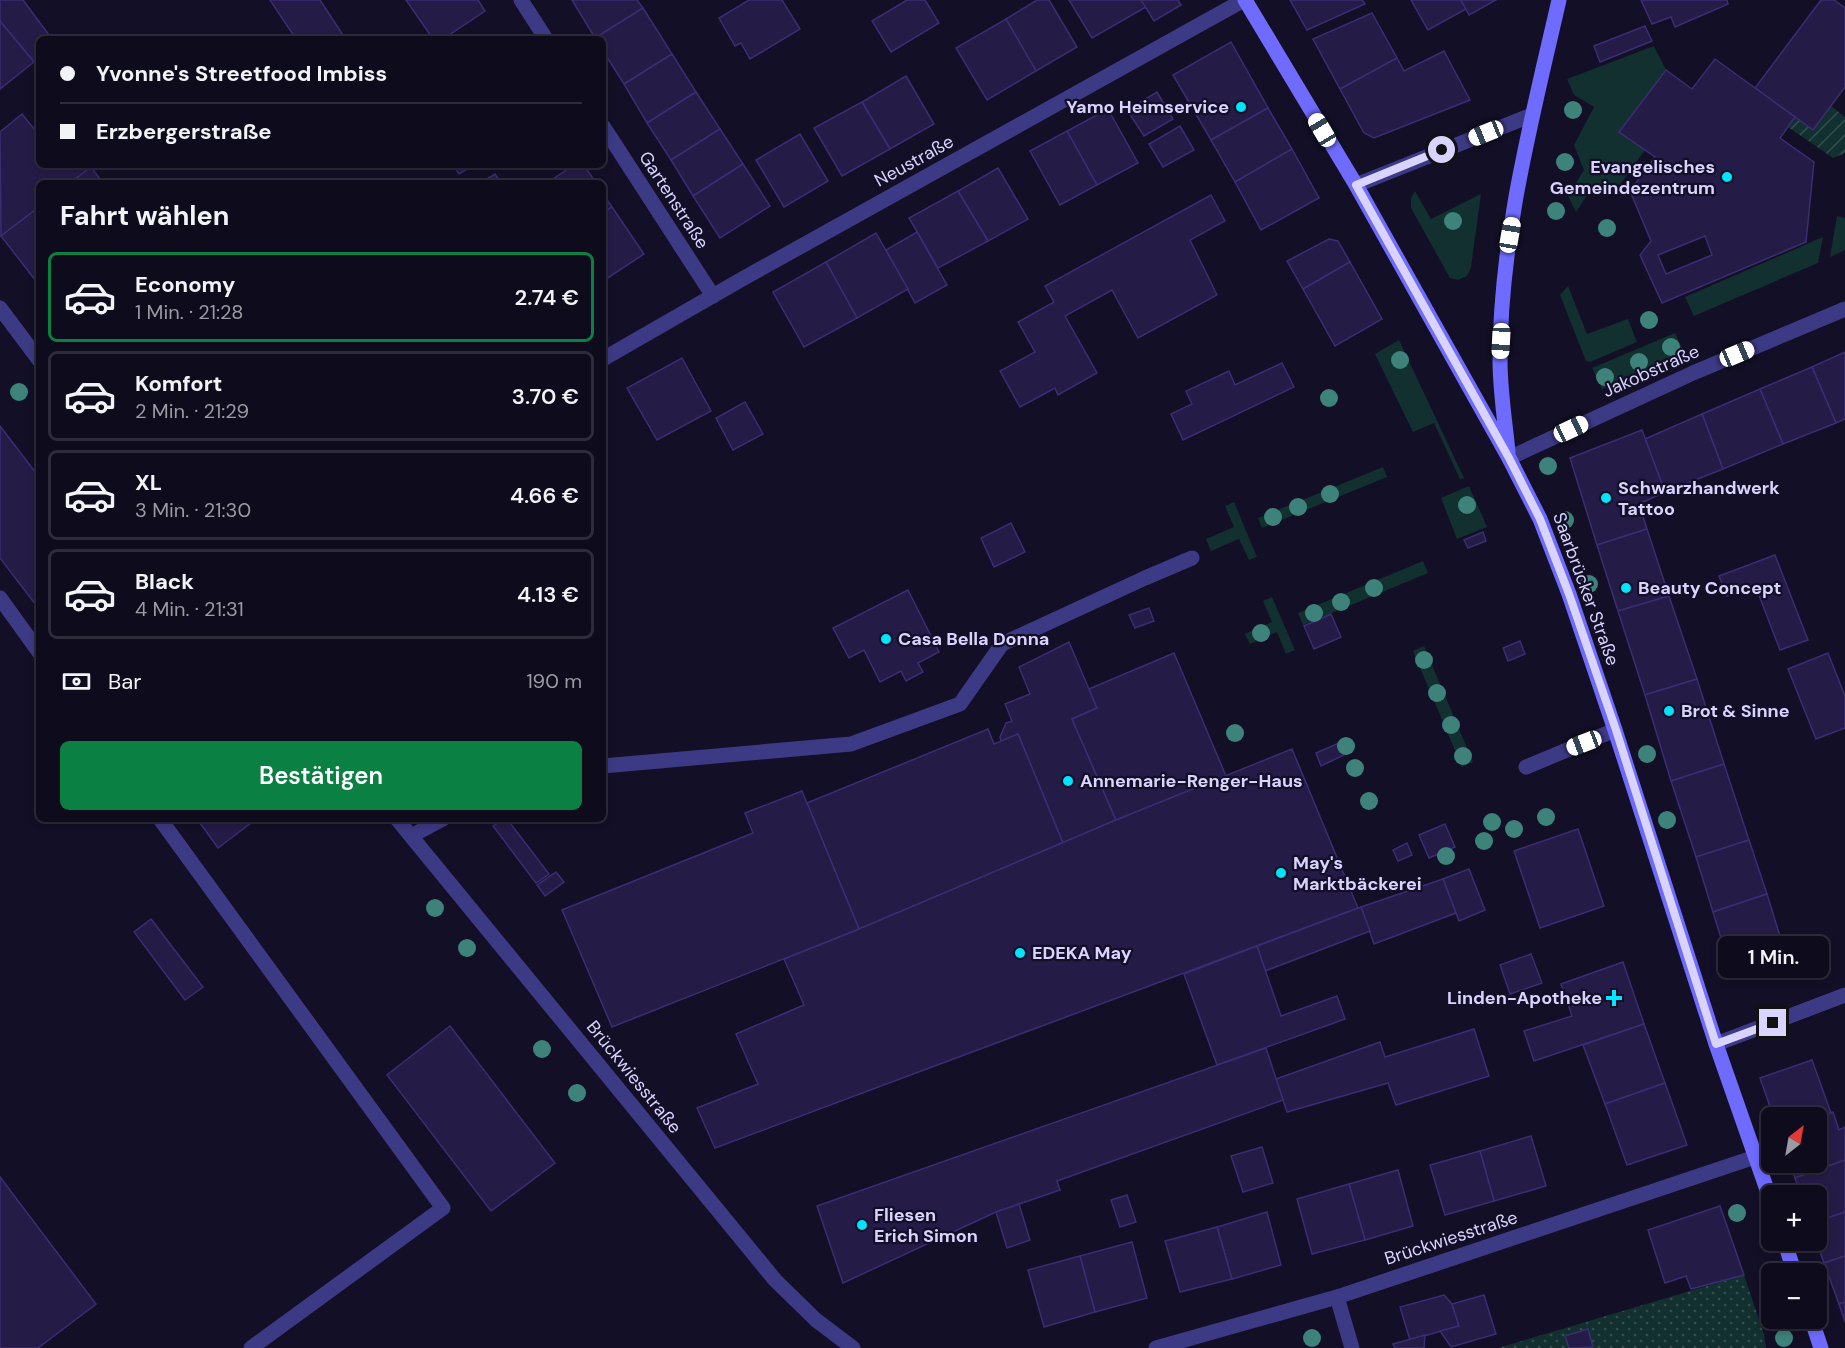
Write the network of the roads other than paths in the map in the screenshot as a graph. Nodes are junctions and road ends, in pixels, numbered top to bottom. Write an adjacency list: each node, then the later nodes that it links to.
1 (521, 0): 4 (street)
2 (1244, 0): 7 (main road, Saarbrücker Straße); 8 (street, Neustraße)
3 (1559, 0): 5 (main road)
4 (544, 36)
5 (1532, 116): 7 (street); 13 (main road)
6 (606, 131): 8 (street, Gartenstraße)
7 (1356, 185): 13 (main road, Saarbrücker Straße)
8 (713, 296): 12 (street, Neustraße)
9 (0, 308): 11 (street)
10 (1845, 309): 13 (street, Jakobstraße)
11 (36, 356)
12 (606, 357)
13 (1509, 458): 17 (main road, Saarbrücker Straße)
14 (1192, 558): 18 (street)
15 (0, 598): 16 (street)
16 (36, 647)
17 (1616, 730): 19 (street); 25 (main road, Saarbrücker Straße)
18 (606, 766)
19 (1526, 767)
20 (162, 822): 30 (street)
21 (399, 822): 23 (street, Brückwiesstraße)
22 (438, 822): 23 (street)
23 (411, 836): 31 (street, Brückwiesstraße)
24 (1845, 995): 25 (street)
25 (1716, 1044): 26 (main road, Saarbrücker Straße)
26 (1755, 1157): 27 (main road, Saarbrücker Straße); 28 (street, Brückwiesstraße)
27 (1765, 1185)
28 (1337, 1297): 32 (street, Brückwiesstraße); 33 (street)
29 (1815, 1329): 34 (main road)
30 (251, 1348)
31 (854, 1348)
32 (1156, 1348)
33 (1352, 1348)
34 (1821, 1348)

